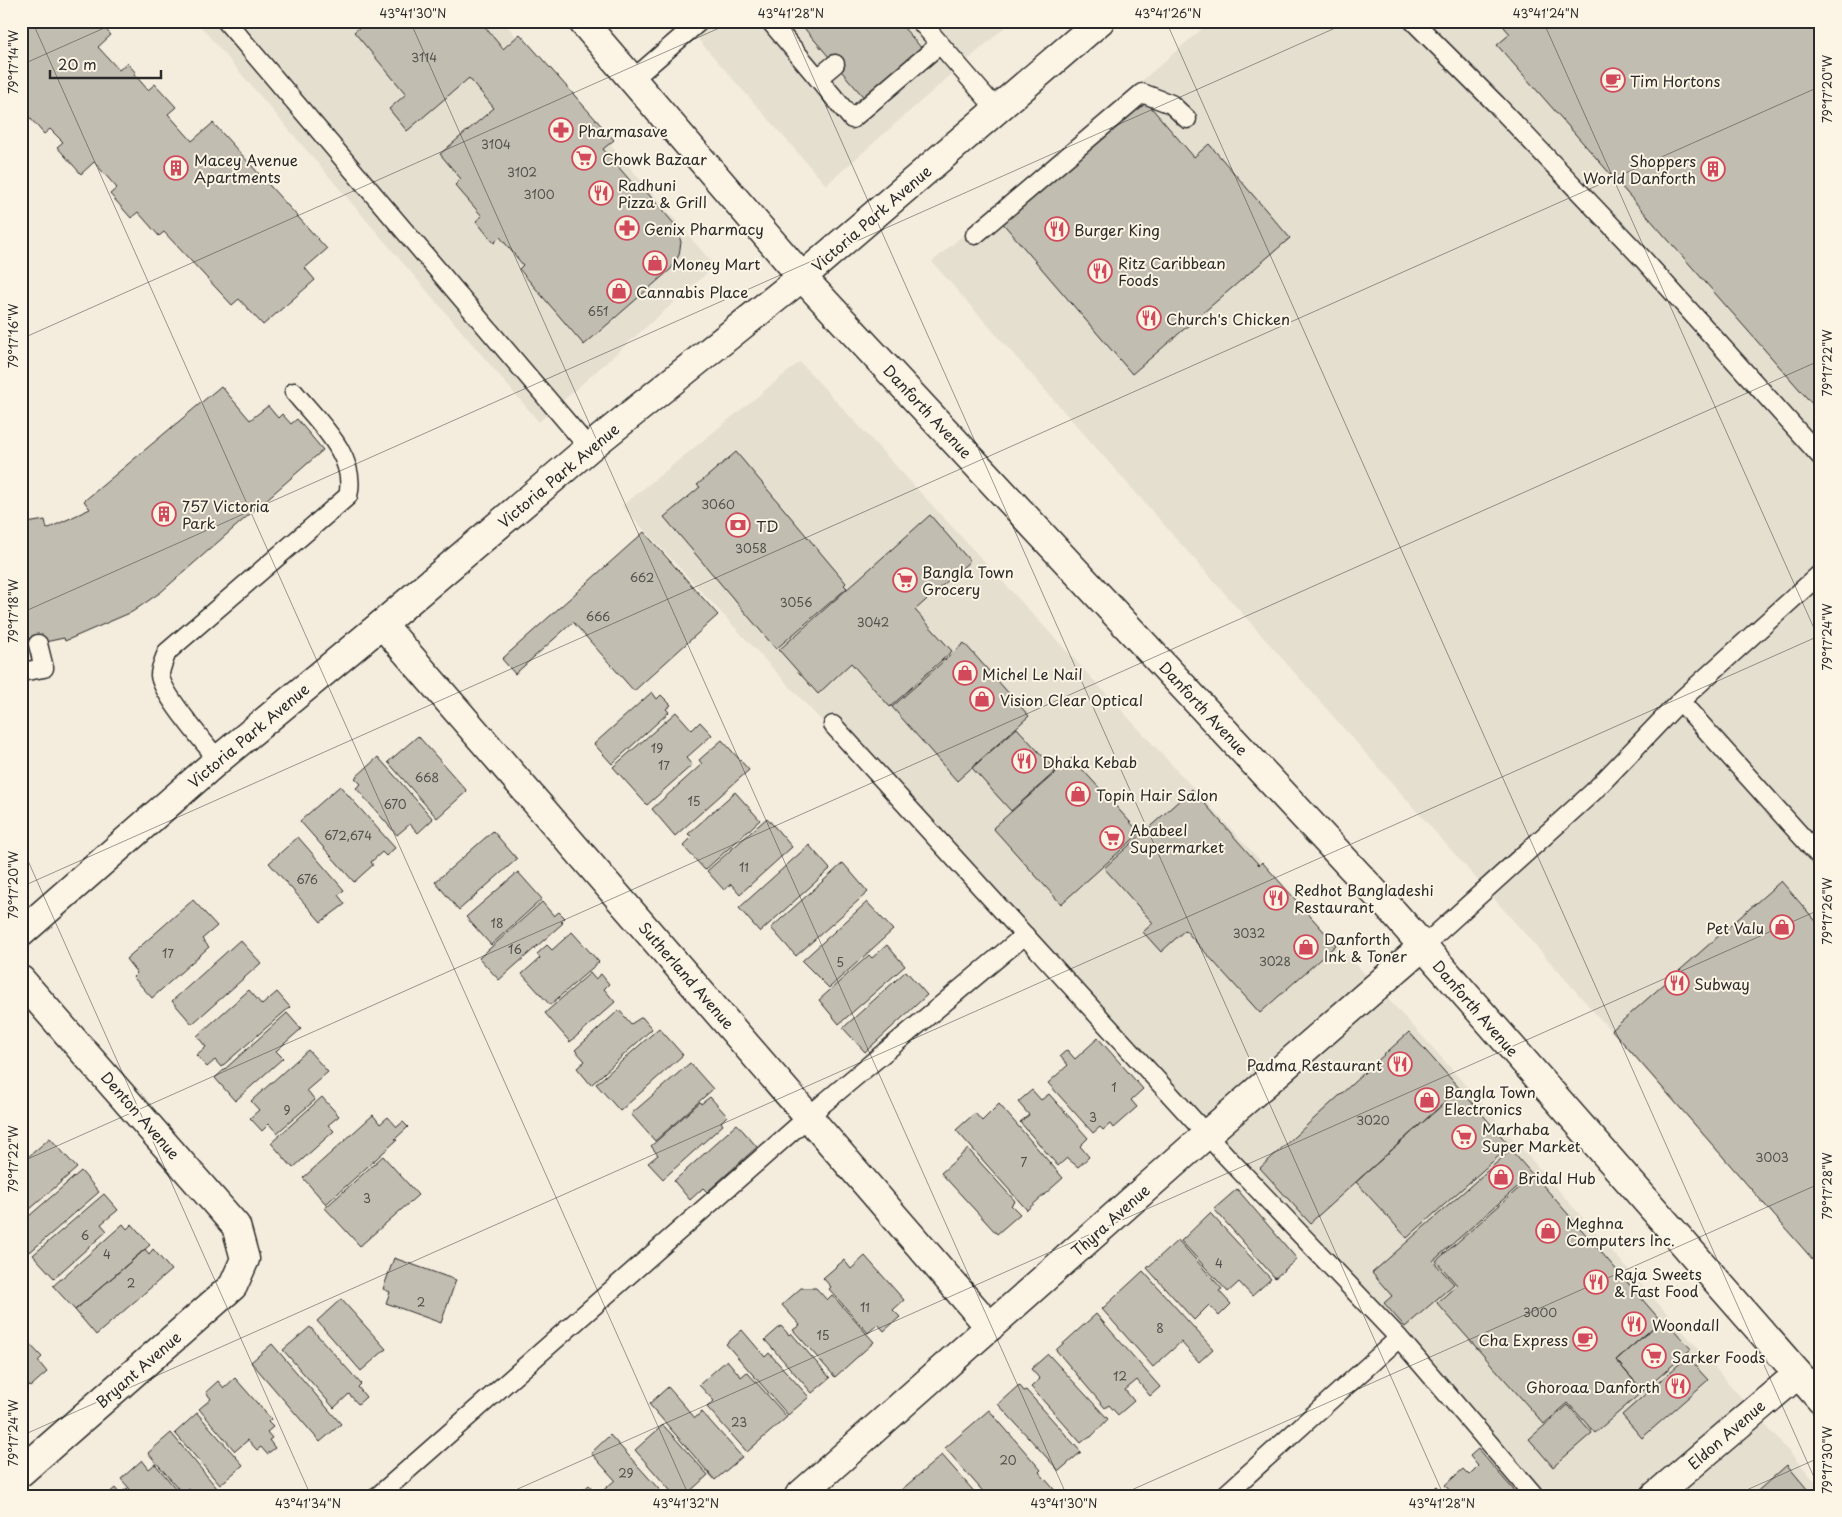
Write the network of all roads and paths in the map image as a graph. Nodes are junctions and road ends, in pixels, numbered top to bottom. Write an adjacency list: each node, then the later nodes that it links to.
1 (226, 21): 17 (lane)
2 (582, 21): 11 (main road, Danforth Avenue)
3 (700, 21): 11 (lane)
4 (920, 21): 8 (lane)
5 (1100, 21): 12 (main road, Victoria Park Avenue)
6 (1413, 21): 18 (lane)
7 (779, 24): 10 (lane)
8 (940, 44): 10 (lane); 12 (lane)
9 (835, 64): 10 (lane)
10 (818, 78)
11 (632, 80): 15 (main road, Danforth Avenue)
12 (997, 110): 15 (main road, Victoria Park Avenue)
13 (1187, 119): 14 (lane)
14 (975, 235)
15 (802, 277): 17 (main road, Victoria Park Avenue); 29 (main road, Danforth Avenue)
16 (294, 392): 25 (lane)
17 (590, 448): 20 (main road, Victoria Park Avenue)
18 (1821, 457)
19 (1821, 573): 23 (lane)
20 (382, 624): 25 (main road, Victoria Park Avenue); 31 (main road, Sutherland Avenue)
21 (38, 644): 22 (lane)
22 (21, 672)
23 (1680, 702): 26 (lane); 29 (lane)
24 (833, 725): 28 (lane)
25 (218, 760): 27 (main road, Victoria Park Avenue)
26 (1821, 858)
27 (21, 934)
28 (1025, 935): 31 (lane); 32 (lane)
29 (1422, 947): 32 (main road, Thyra Avenue); 36 (main road, Danforth Avenue)
30 (21, 980): 33 (main road, Denton Avenue)
31 (810, 1116): 34 (main road, Sutherland Avenue); 39 (lane)
32 (1207, 1134): 34 (main road, Thyra Avenue); 35 (lane)
33 (245, 1259): 38 (main road, Bryant Avenue)
34 (990, 1327): 40 (main road, Thyra Avenue)
35 (1399, 1338): 41 (lane); 42 (lane)
36 (1798, 1374): 37 (main road, Danforth Avenue); 43 (main road, Eldon Avenue)
37 (1821, 1400)
38 (21, 1472)
39 (378, 1496)
40 (799, 1496)
41 (1224, 1496)
42 (1534, 1496)
43 (1655, 1496)

